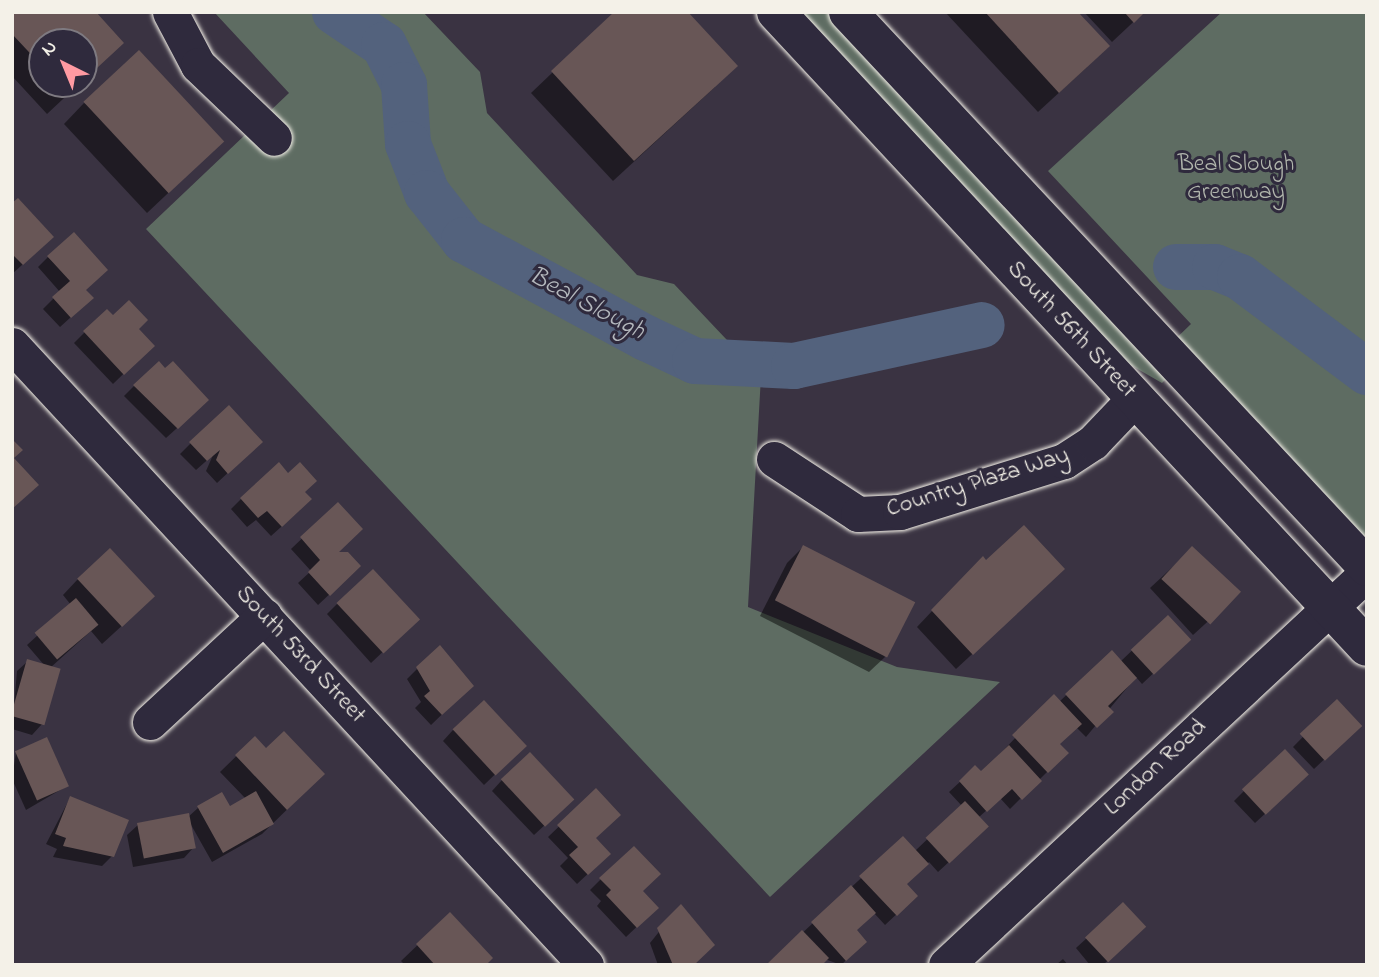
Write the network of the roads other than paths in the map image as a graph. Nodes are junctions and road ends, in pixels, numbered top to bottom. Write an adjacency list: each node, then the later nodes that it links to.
1 (170, 12): 4 (street)
2 (776, 12): 6 (main road, South 56th Street)
3 (848, 12): 8 (main road)
4 (274, 138)
5 (12, 345): 11 (street, South 53rd Street)
6 (1135, 398): 7 (street, Country Plaza Way); 10 (main road, South 56th Street)
7 (774, 459)
8 (1367, 567)
9 (1367, 573): 10 (street, London Road)
10 (1330, 607): 12 (main road, South 56th Street); 15 (street, London Road)
11 (264, 616): 13 (street); 14 (street, South 53rd Street)
12 (1367, 647)
13 (150, 722)
14 (586, 965)
15 (946, 965)

